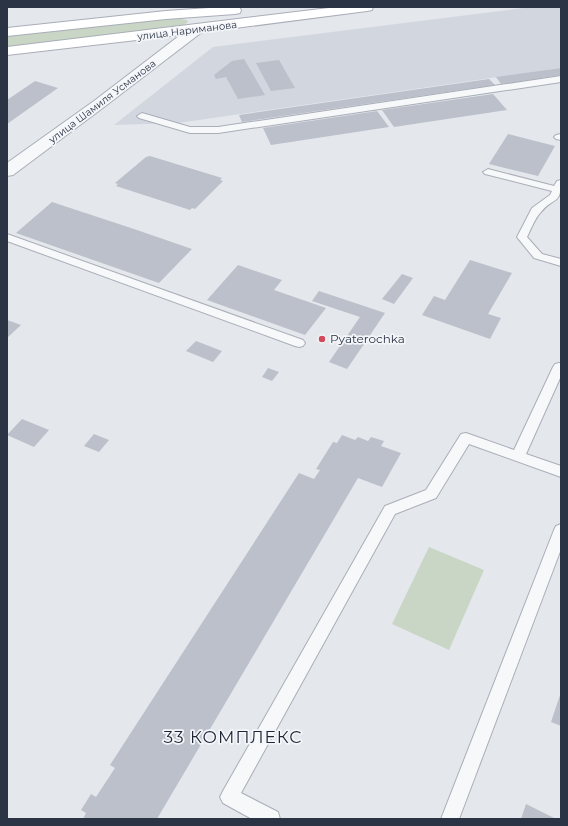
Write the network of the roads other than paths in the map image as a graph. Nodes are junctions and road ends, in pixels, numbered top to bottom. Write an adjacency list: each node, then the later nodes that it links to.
1 (367, 7): 4 (main road, улица Нариманова)
2 (248, 8): 3 (main road, улица Нариманова)
3 (212, 12): 4 (main road); 5 (main road, улица Нариманова)
4 (196, 29): 6 (main road, улица Нариманова); 9 (street, улица Шамиля Усманова)
5 (7, 32)
6 (7, 51)
7 (561, 79): 8 (lane)
8 (142, 116)
9 (7, 172)
10 (488, 172): 11 (lane)
11 (559, 186): 13 (lane)
12 (7, 237): 14 (lane)
13 (561, 263)
14 (299, 343)
15 (559, 367): 16 (lane)
16 (518, 456): 17 (lane); 19 (lane)
17 (561, 472)
18 (561, 530): 20 (lane)
19 (271, 819)
20 (450, 819)

